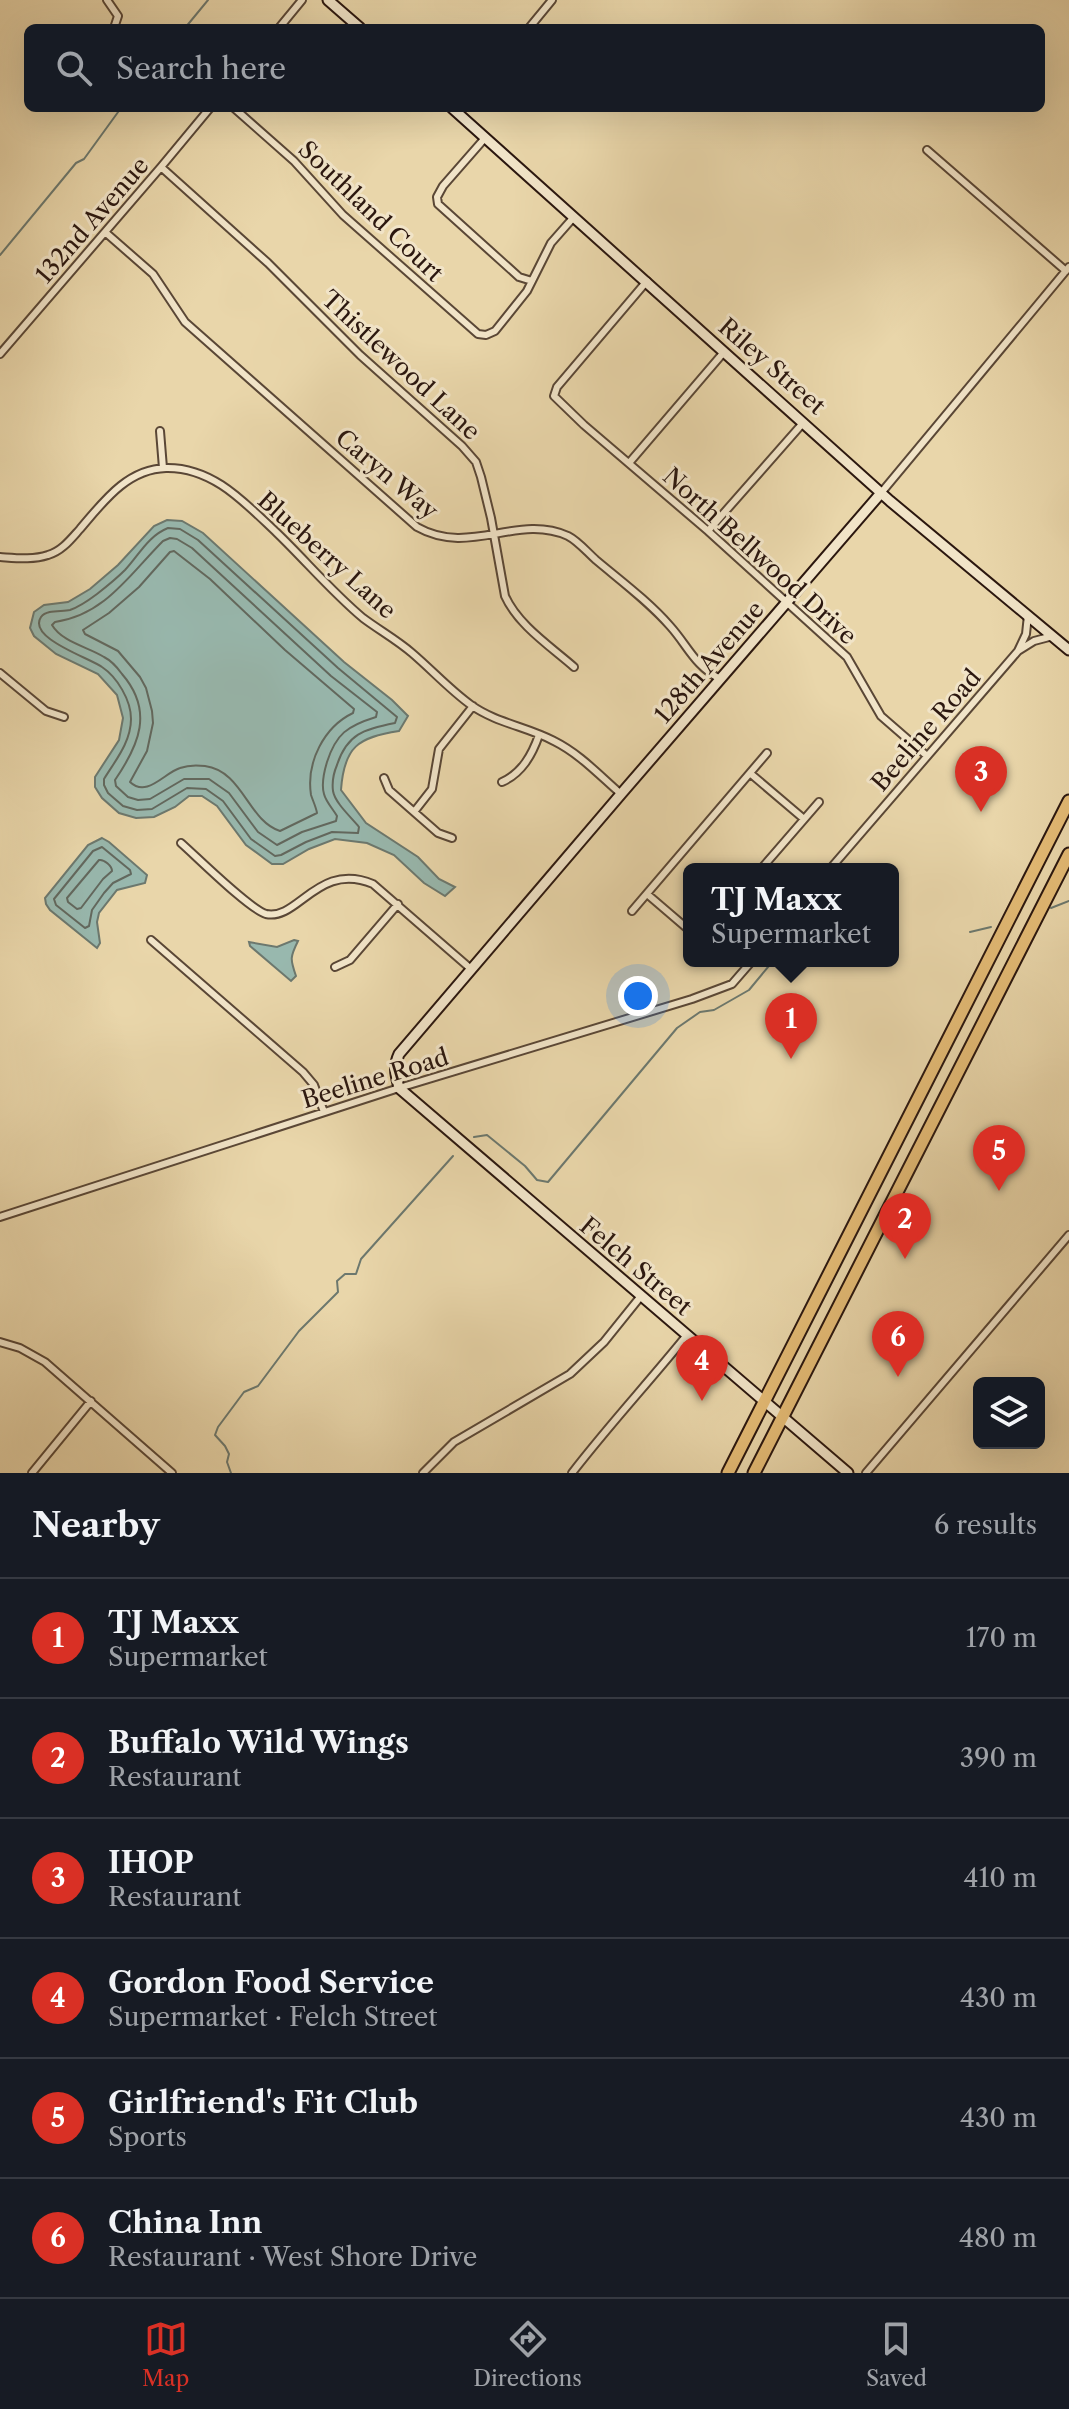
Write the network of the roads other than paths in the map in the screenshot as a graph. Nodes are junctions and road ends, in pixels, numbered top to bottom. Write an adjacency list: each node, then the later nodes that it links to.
1 (107, 0): 5 (street)
2 (302, 0): 6 (street)
3 (328, 0): 7 (street)
4 (552, 0): 8 (street)
5 (115, 24)
6 (282, 24)
7 (355, 24)
8 (532, 24)
9 (207, 112): 14 (street, 132nd Avenue)
10 (239, 112): 18 (street, Southland Court)
11 (459, 112): 12 (street, Riley Street)
12 (485, 138): 15 (street, Riley Street); 18 (street)
13 (927, 150): 17 (street)
14 (161, 167): 16 (street, 132nd Avenue); 28 (street, Thistlewood Lane)
15 (573, 218): 18 (street); 19 (street, Riley Street)
16 (105, 232): 21 (street, 132nd Avenue); 28 (street, Caryn Way)
17 (1067, 269): 26 (street, 128th Avenue)
18 (532, 281)
19 (647, 281): 20 (street, Riley Street); 24 (street, North Bellwood Drive)
20 (724, 352): 22 (street, Riley Street); 24 (street)
21 (0, 354)
22 (805, 422): 26 (street, Riley Street); 27 (street)
23 (160, 431): 25 (street)
24 (629, 463): 27 (street, North Bellwood Drive)
25 (163, 468): 29 (street); 38 (street, Blueberry Lane)
26 (881, 493): 30 (street, 128th Avenue); 31 (street, Riley Street)
27 (708, 531): 30 (street, North Bellwood Drive)
28 (493, 535): 35 (street, Thistlewood Lane); 37 (street, Caryn Way)
29 (0, 557)
30 (787, 602): 37 (street, 128th Avenue); 42 (street, North Bellwood Drive)
31 (1028, 615): 32 (street, Riley Street); 34 (street, Beeline Road)
32 (1053, 636): 33 (street, Riley Street); 34 (street, Beeline Road)
33 (1069, 650)
34 (1018, 651): 42 (street, Beeline Road)
35 (574, 667)
36 (0, 673): 39 (street)
37 (720, 679): 46 (street, 128th Avenue)
38 (473, 706): 40 (street, Blueberry Lane); 49 (street)
39 (64, 717)
40 (539, 735): 45 (street); 46 (street, Blueberry Lane)
41 (767, 753): 43 (street)
42 (927, 756): 56 (street, Beeline Road)
43 (751, 774): 50 (street); 58 (street)
44 (384, 778): 49 (street)
45 (502, 782)
46 (621, 794): 65 (street, 128th Avenue)
47 (1069, 801): 54 (highway)
48 (819, 802): 50 (street)
49 (414, 812): 51 (street)
50 (804, 819): 55 (street)
51 (452, 838)
52 (181, 843): 59 (street)
53 (1069, 854): 57 (highway)
54 (1038, 862): 57 (highway); 69 (highway)
55 (767, 863)
56 (835, 863)
57 (1053, 884): 71 (highway)
58 (647, 894): 60 (street); 61 (street)
59 (398, 904): 63 (street); 65 (street)
60 (632, 911)
61 (683, 925)
62 (151, 940): 67 (street)
63 (335, 967)
64 (747, 967): 66 (street, Beeline Road)
65 (471, 969): 66 (street, 128th Avenue)
66 (399, 1088): 67 (street, Beeline Road); 72 (street, Felch Street)
67 (324, 1112): 68 (street, Beeline Road)
68 (0, 1217)
69 (849, 1234): 71 (highway); 76 (highway)
70 (1069, 1235): 85 (street)
71 (866, 1254): 77 (highway)
72 (641, 1296): 73 (street, Felch Street); 80 (street)
73 (687, 1335): 76 (street, Felch Street); 81 (street)
74 (1, 1345): 75 (street)
75 (91, 1401): 78 (street); 79 (street)
76 (764, 1401): 77 (street, Felch Street); 82 (highway)
77 (783, 1417): 83 (highway); 84 (street, Felch Street)
78 (32, 1473)
79 (172, 1473)
80 (423, 1473)
81 (572, 1473)
82 (728, 1473)
83 (754, 1473)
84 (848, 1473)
85 (866, 1473)

